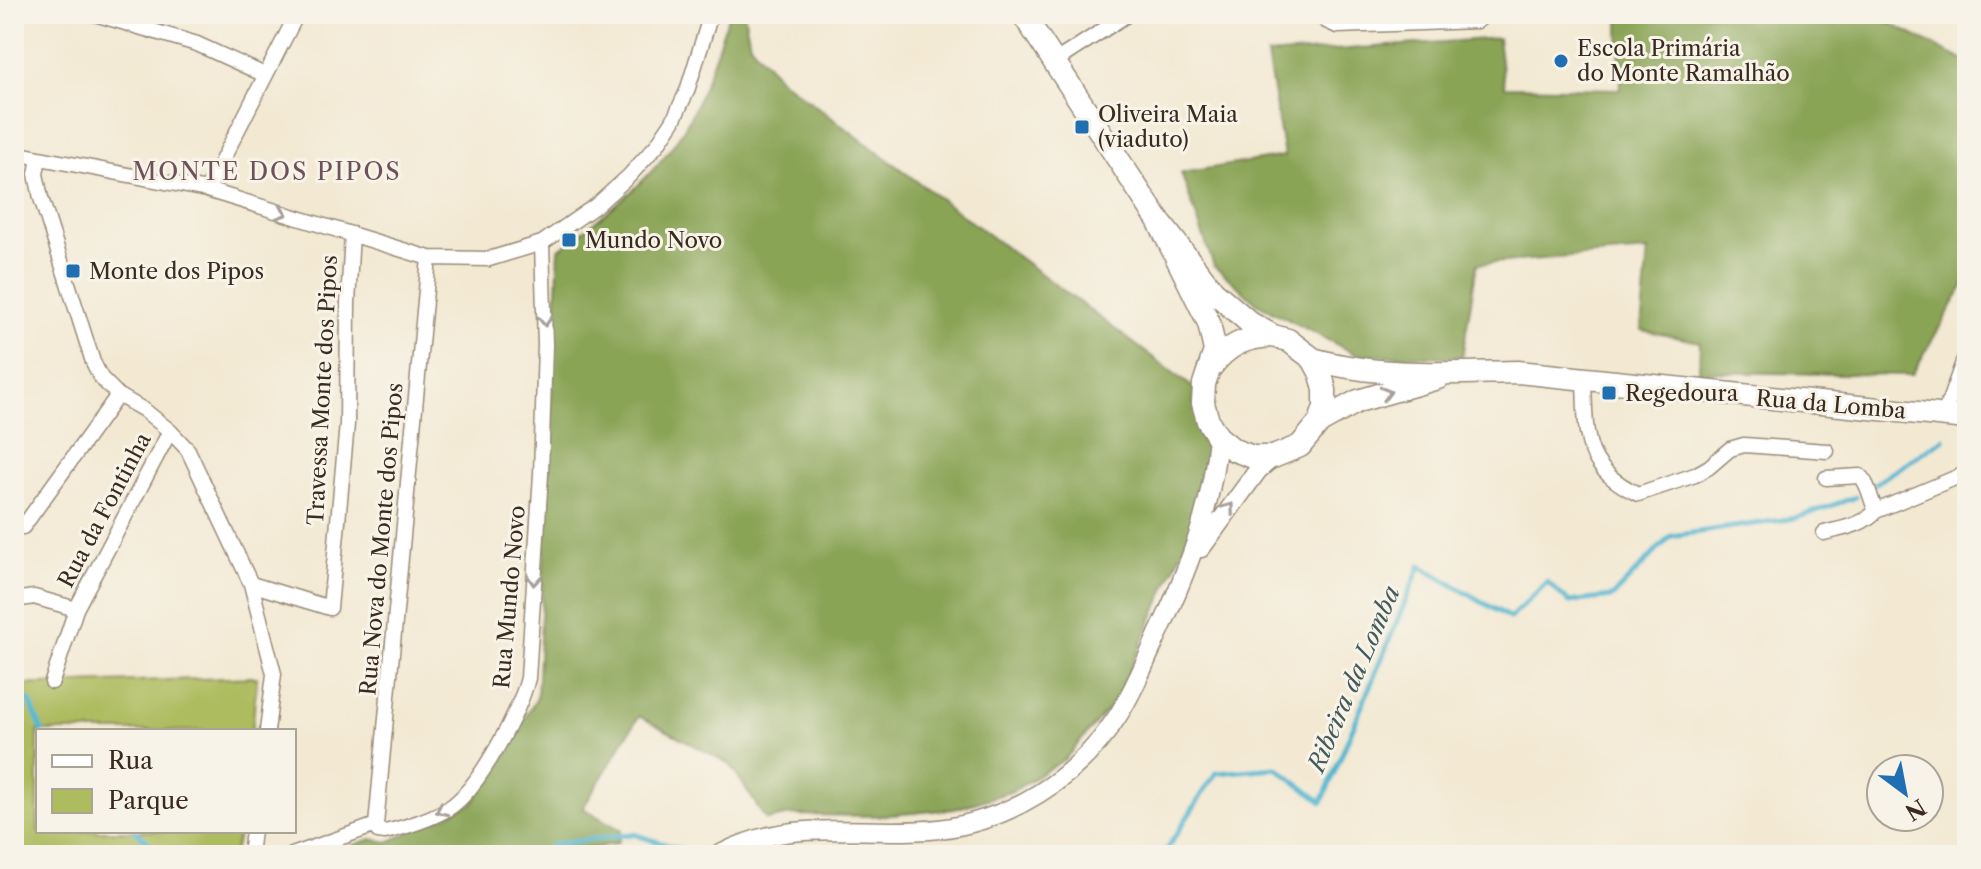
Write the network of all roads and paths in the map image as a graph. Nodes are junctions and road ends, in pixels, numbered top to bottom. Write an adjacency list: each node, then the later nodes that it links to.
1 (95, 14): 9 (street)
2 (297, 14): 9 (street)
3 (711, 14): 15 (street)
4 (1023, 14): 8 (main road)
5 (1128, 14): 8 (street)
6 (1321, 14): 7 (street)
7 (1486, 14)
8 (1054, 62): 13 (main road)
9 (265, 75): 12 (street)
10 (14, 153): 11 (street)
11 (39, 158): 12 (street); 23 (street)
12 (207, 190): 14 (street, one-way to 14)
13 (1158, 220): 17 (main road); 20 (main road)
14 (352, 234): 16 (street); 37 (street, Travessa Monte dos Pipos)
15 (542, 243): 16 (street); 42 (street, Rua Mundo Novo, one-way to 42)
16 (429, 258): 42 (street, Rua Nova do Monte dos Pipos)
17 (1273, 336): 19 (main road); 20 (main road)
18 (1967, 351): 24 (street)
19 (1313, 359): 21 (main road, Rua da Lomba); 26 (main road)
20 (1211, 367): 28 (main road)
21 (1455, 373): 22 (main road, Rua da Lomba); 26 (main road, Rua da Lomba, one-way to 21)
22 (1584, 380): 24 (main road, Rua da Lomba); 29 (street)
23 (118, 395): 27 (street); 34 (street)
24 (1944, 415): 25 (main road, Rua da Lomba)
25 (1967, 418)
26 (1320, 422): 30 (main road)
27 (170, 431): 37 (street); 39 (street, Rua da Fontinha)
28 (1218, 437): 30 (main road); 36 (street)
29 (1827, 451)
30 (1273, 457): 36 (street, one-way to 30)
31 (1967, 473): 33 (street)
32 (1826, 478): 33 (street)
33 (1876, 511): 35 (street)
34 (14, 521)
35 (1824, 533)
36 (1190, 564): 46 (street)
37 (251, 584): 41 (street)
38 (14, 600): 39 (street, Rua da Fontinha)
39 (76, 609): 40 (street, Rua da Fontinha)
40 (52, 682)
41 (267, 729)
42 (376, 825): 45 (street, Rua Mundo Novo)
43 (253, 833): 44 (street)
44 (250, 855)
45 (292, 855)
46 (719, 855)

